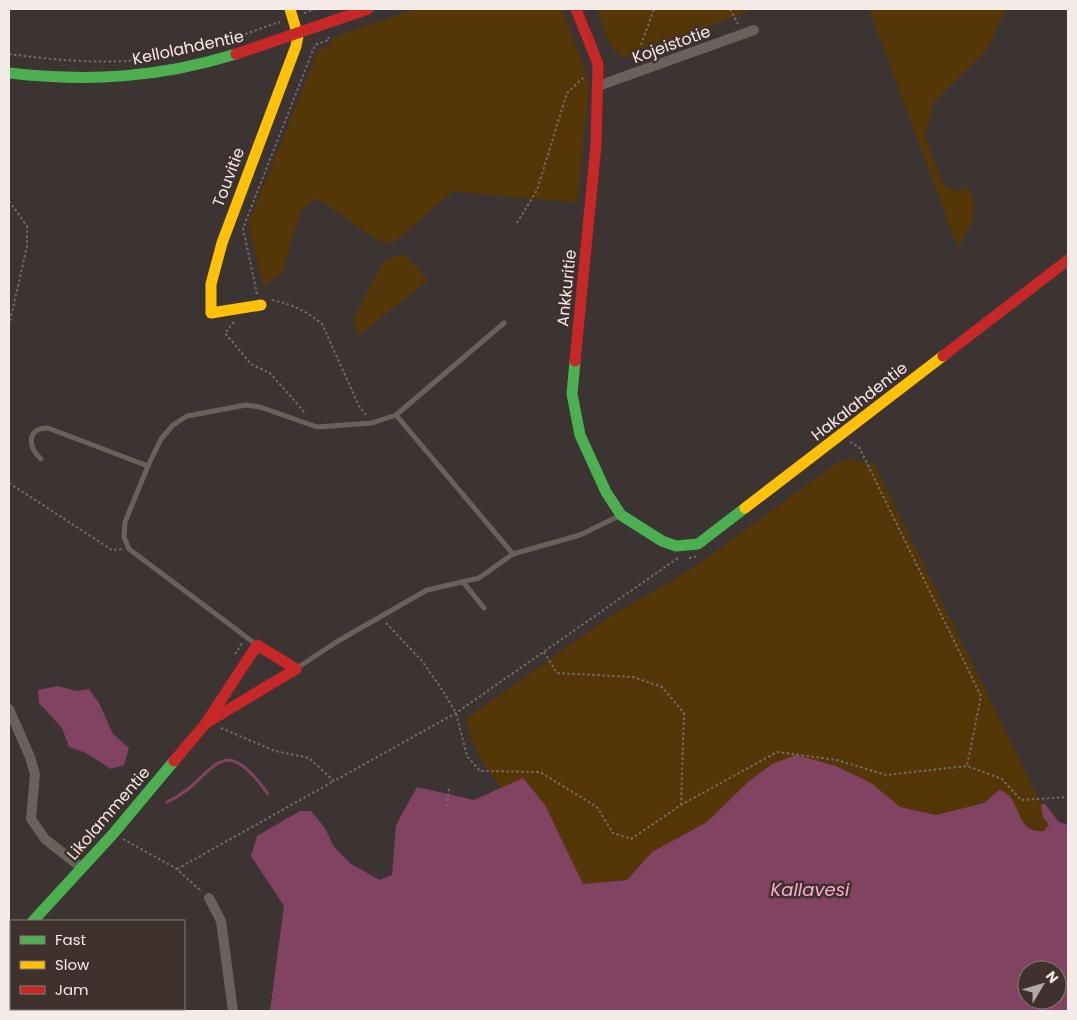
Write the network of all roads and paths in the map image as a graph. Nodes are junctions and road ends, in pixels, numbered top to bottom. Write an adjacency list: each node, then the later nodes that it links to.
1 (306, 9): 7 (path)
2 (316, 9): 7 (path)
3 (368, 9): 9 (street, Kellolahdentie)
4 (576, 9): 14 (street, Ankkuritie)
5 (654, 9): 13 (path)
6 (730, 9): 10 (path)
7 (307, 12): 8 (path)
8 (292, 13): 11 (street); 12 (path)
9 (324, 25): 11 (street, Kellolahdentie); 21 (path)
10 (749, 32): 16 (street, Kojeistotie)
11 (298, 36): 15 (street, Kellolahdentie); 21 (street, Touvitie)
12 (9, 54)
13 (636, 59)
14 (598, 64): 16 (street, Ankkuritie); 18 (path)
15 (9, 73)
16 (598, 86): 31 (street, Ankkuritie)
17 (9, 201): 23 (path)
18 (517, 223)
19 (1068, 260): 27 (street, Hakalahdentie)
20 (263, 301): 21 (street, Touvitie); 26 (path)
21 (248, 307): 24 (path)
22 (504, 323): 25 (lane)
23 (9, 326)
24 (298, 405)
25 (396, 415): 26 (lane); 34 (lane)
26 (372, 423): 29 (lane)
27 (844, 433): 32 (street, Hakalahdentie); 45 (path)
28 (41, 459): 29 (lane)
29 (148, 466): 39 (lane)
30 (9, 483): 33 (path)
31 (621, 515): 32 (street, Ankkuritie); 34 (lane)
32 (662, 541)
33 (112, 550)
34 (513, 554): 36 (lane)
35 (679, 558): 40 (path)
36 (463, 582): 37 (lane); 38 (lane)
37 (484, 608)
38 (380, 617): 41 (lane); 43 (path)
39 (257, 645): 41 (street); 44 (street, Likolammentie)
40 (544, 652): 43 (path); 49 (path)
41 (296, 670): 44 (street, Likolammentie)
42 (9, 709): 52 (street)
43 (456, 713): 46 (path); 49 (path)
44 (206, 723): 46 (path); 51 (street, Likolammentie)
45 (966, 766): 48 (path); 49 (path)
46 (334, 780): 53 (path)
47 (449, 786): 50 (path)
48 (1068, 797)
49 (681, 805)
50 (447, 806)
51 (113, 834): 52 (street, Likolammentie); 53 (path)
52 (82, 868): 55 (street, Likolammentie)
53 (177, 869): 54 (path)
54 (209, 898): 56 (street)
55 (34, 920)
56 (233, 1011)

